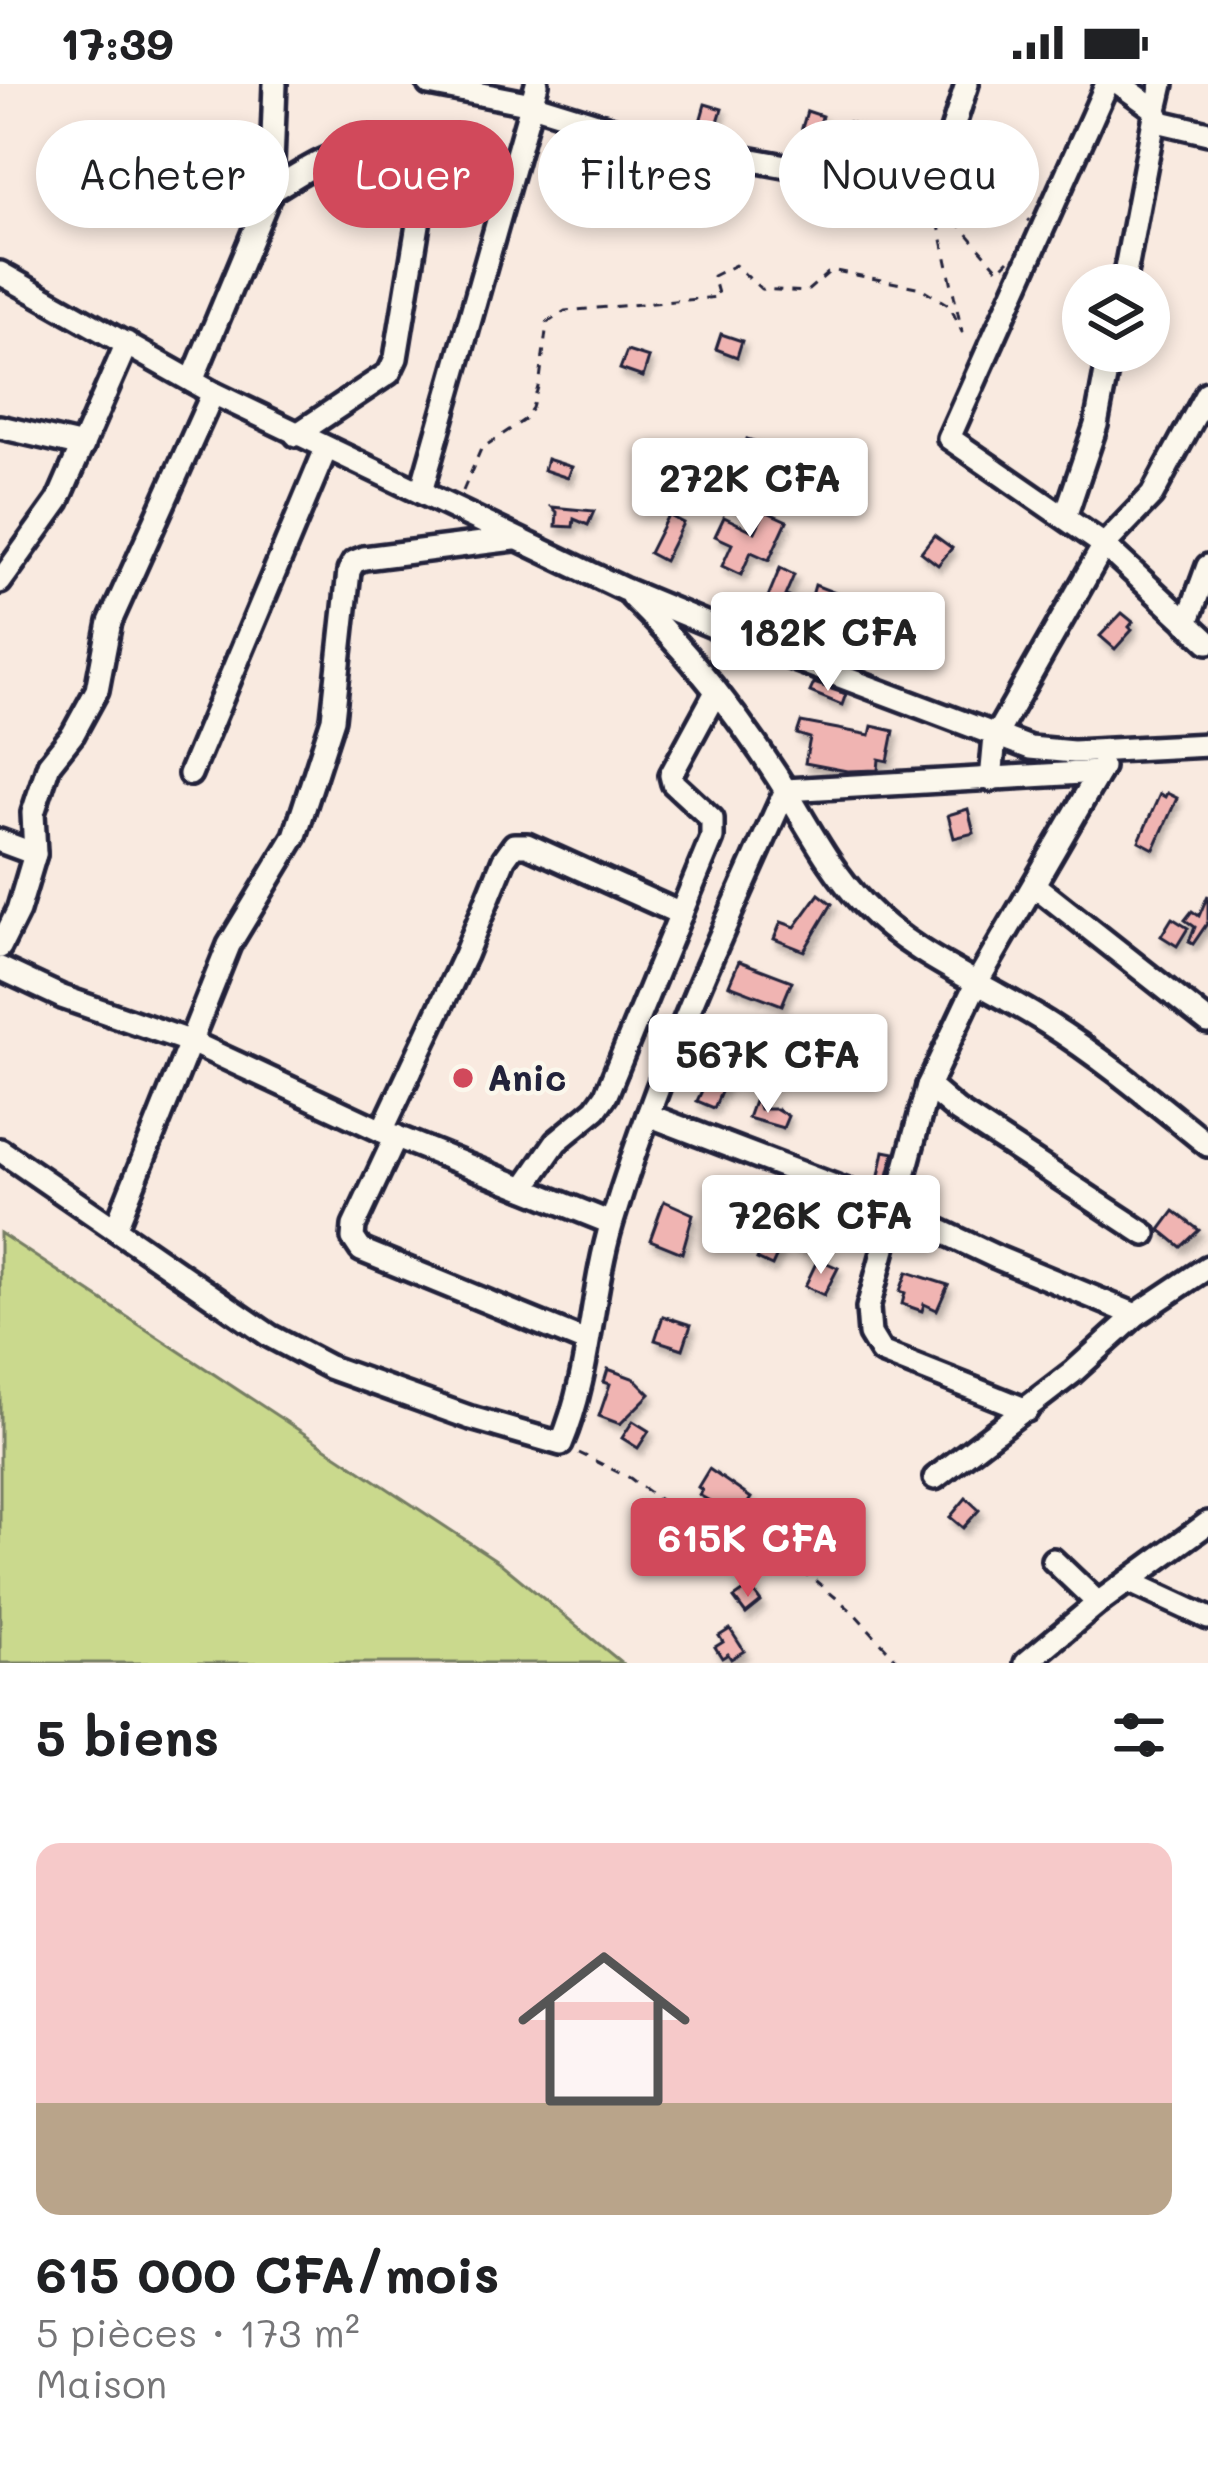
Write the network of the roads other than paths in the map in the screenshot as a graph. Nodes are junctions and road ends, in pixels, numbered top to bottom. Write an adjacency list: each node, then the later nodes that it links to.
1 (275, 84): 9 (street)
2 (429, 84): 7 (street)
3 (967, 84): 7 (street)
4 (1107, 84): 25 (street)
5 (1120, 84): 8 (street)
6 (1162, 84): 8 (street)
7 (534, 94): 24 (street)
8 (1156, 110): 10 (street); 13 (street)
9 (274, 120)
10 (1208, 133)
11 (289, 181): 21 (street)
12 (256, 228): 17 (street)
13 (1127, 264)
14 (0, 273): 15 (street)
15 (127, 343): 17 (street); 22 (street)
16 (1106, 372): 25 (street)
17 (192, 381): 18 (street)
18 (213, 393): 21 (street); 42 (street)
19 (1208, 395): 27 (street)
20 (0, 427): 22 (street)
21 (296, 435): 23 (street)
22 (83, 446): 29 (street)
23 (326, 449): 24 (street); 38 (street)
24 (421, 492): 26 (street)
25 (1065, 517): 27 (street)
26 (516, 539): 30 (street); 51 (street)
27 (1104, 545): 31 (street); 34 (street)
28 (1208, 566): 31 (street)
29 (0, 582)
30 (623, 589): 33 (street); 34 (street)
31 (1187, 623): 32 (street)
32 (1208, 642)
33 (716, 692): 40 (street); 44 (street)
34 (995, 736): 36 (street); 39 (street)
35 (1208, 745): 36 (street)
36 (1112, 750): 37 (street)
37 (1099, 772): 39 (street); 43 (street)
38 (190, 774)
39 (991, 780): 40 (street)
40 (786, 790): 48 (street); 49 (street)
41 (0, 841): 42 (street)
42 (35, 854): 45 (street)
43 (1034, 885): 48 (street); 50 (street)
44 (681, 914): 47 (street); 54 (street)
45 (0, 947)
46 (0, 968): 51 (street)
47 (655, 977): 49 (street); 57 (street)
48 (976, 984): 52 (street); 55 (street)
49 (692, 999): 53 (street)
50 (1208, 1022)
51 (191, 1042): 54 (street); 60 (street)
52 (928, 1086): 58 (street); 61 (street)
53 (648, 1115): 58 (street); 59 (street)
54 (389, 1134): 57 (street); 64 (street)
55 (1208, 1145)
56 (0, 1150): 60 (street)
57 (524, 1188): 59 (street)
58 (892, 1208): 63 (street); 65 (street)
59 (611, 1223): 64 (street)
60 (116, 1227): 64 (street)
61 (1145, 1234)
62 (1208, 1267): 63 (street)
63 (1136, 1315): 65 (street)
64 (586, 1342)
65 (1027, 1410): 66 (street)
66 (935, 1478)
67 (1208, 1523): 69 (street)
68 (1053, 1560): 70 (street)
69 (1128, 1581): 70 (street); 71 (street)
70 (1097, 1603): 72 (street)
71 (1208, 1618)
72 (1026, 1663)

